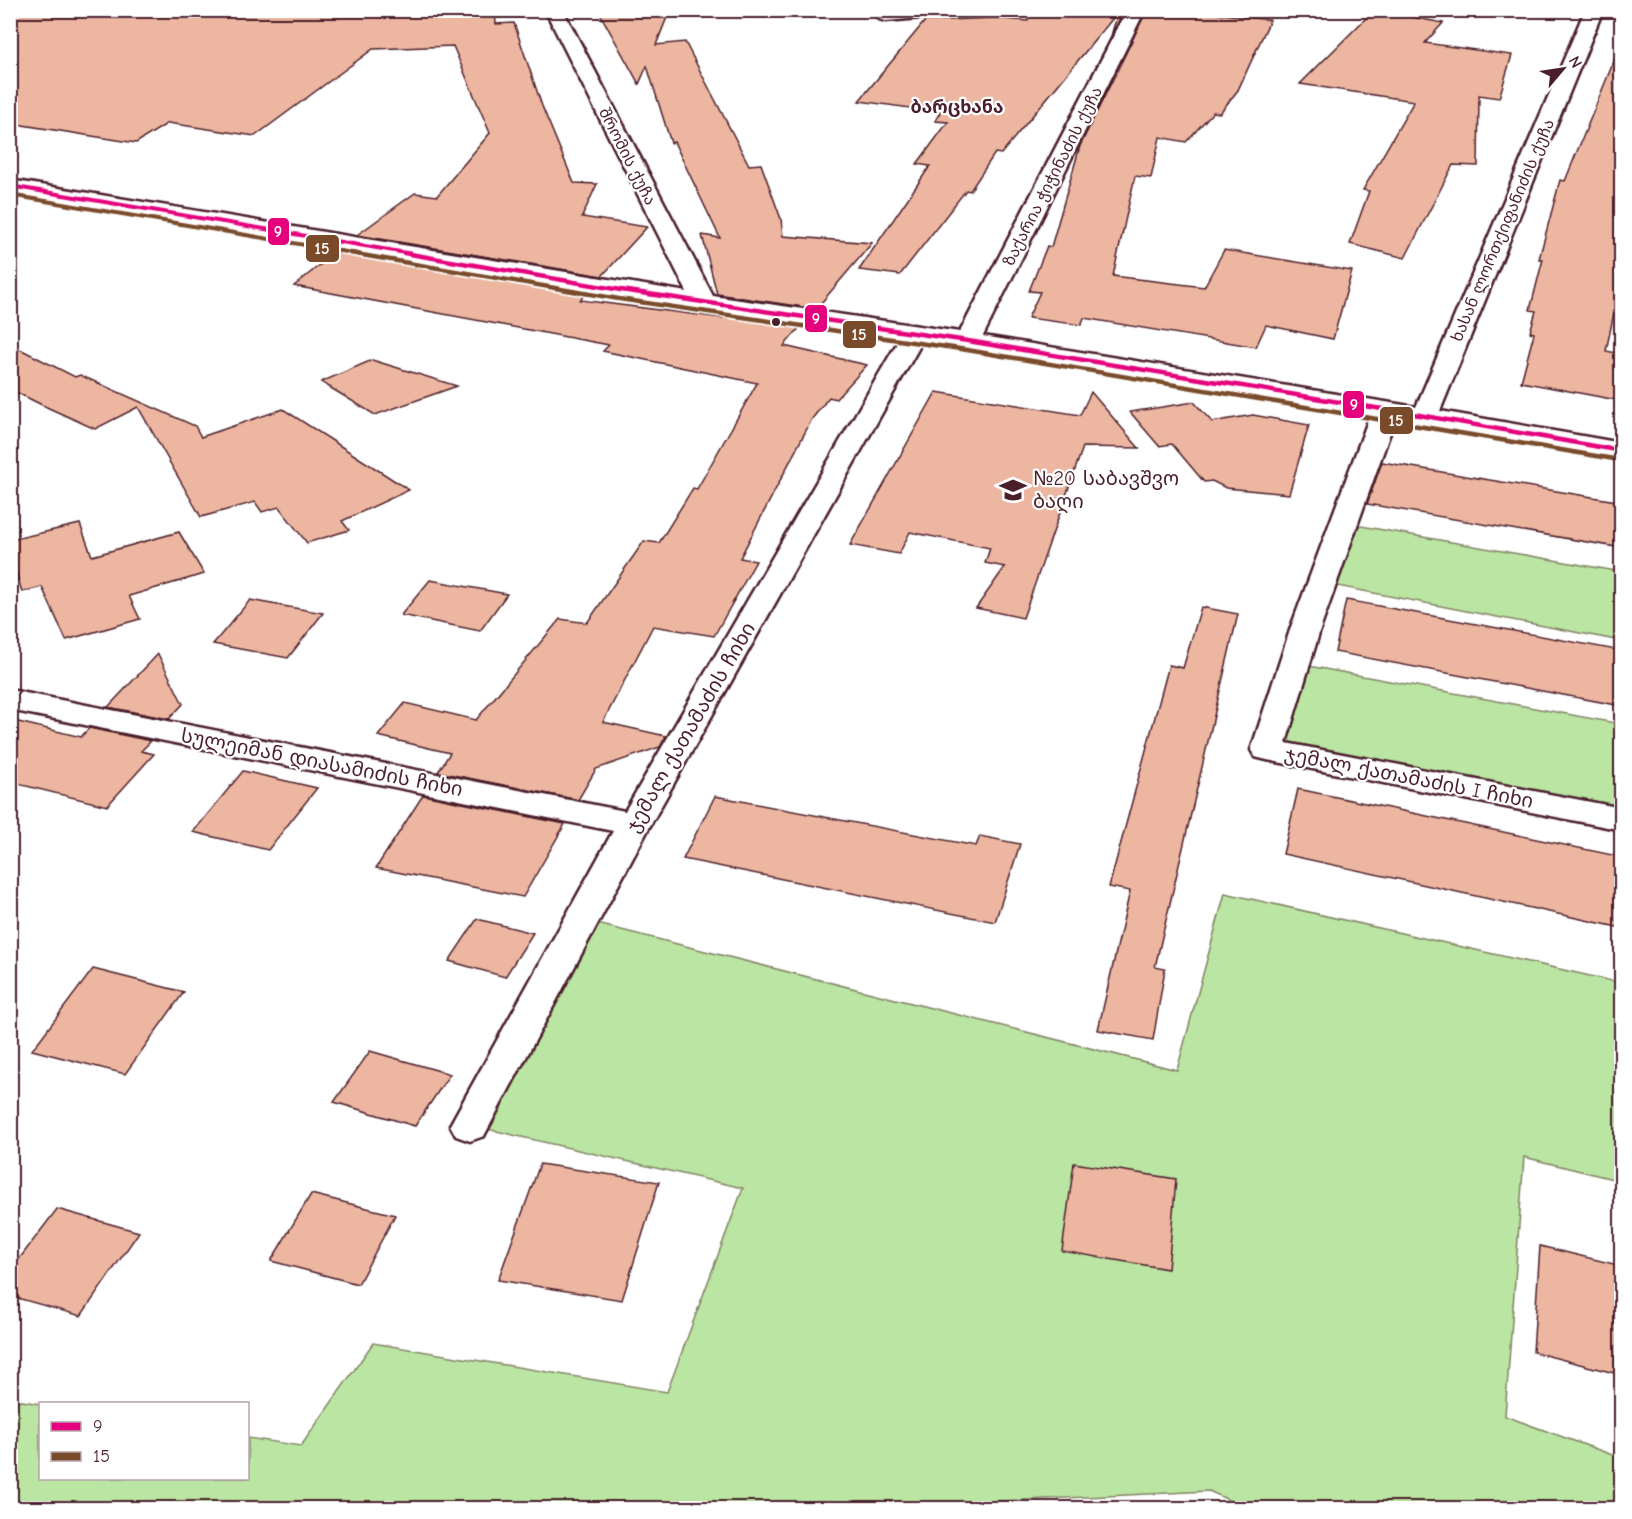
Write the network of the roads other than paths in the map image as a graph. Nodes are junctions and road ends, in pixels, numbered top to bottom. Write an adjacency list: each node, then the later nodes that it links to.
1 (554, 10): 7 (street, შრომის ქუჩა)
2 (957, 10): 5 (street)
3 (1136, 10): 9 (street, ზაქარია ჭიჭინაძის ქუჩა)
4 (1594, 10): 11 (street, ხასან ლორთქიფანიძის ქუჩა)
5 (885, 15)
6 (10, 186): 7 (street)
7 (704, 302): 8 (street)
8 (915, 333): 9 (street); 15 (street, ჯემალ ქათამაძის ჩიხი)
9 (968, 341): 10 (street)
10 (1385, 410): 11 (street); 14 (street, ჯემალ ქათამაძის I ჩიხი)
11 (1425, 416): 12 (street)
12 (1622, 451)
13 (10, 700): 15 (street, სულეიმან დიასამიძის ჩიხი)
14 (1622, 819)
15 (634, 824): 16 (street, ჯემალ ქათამაძის ჩიხი)
16 (470, 1125)

